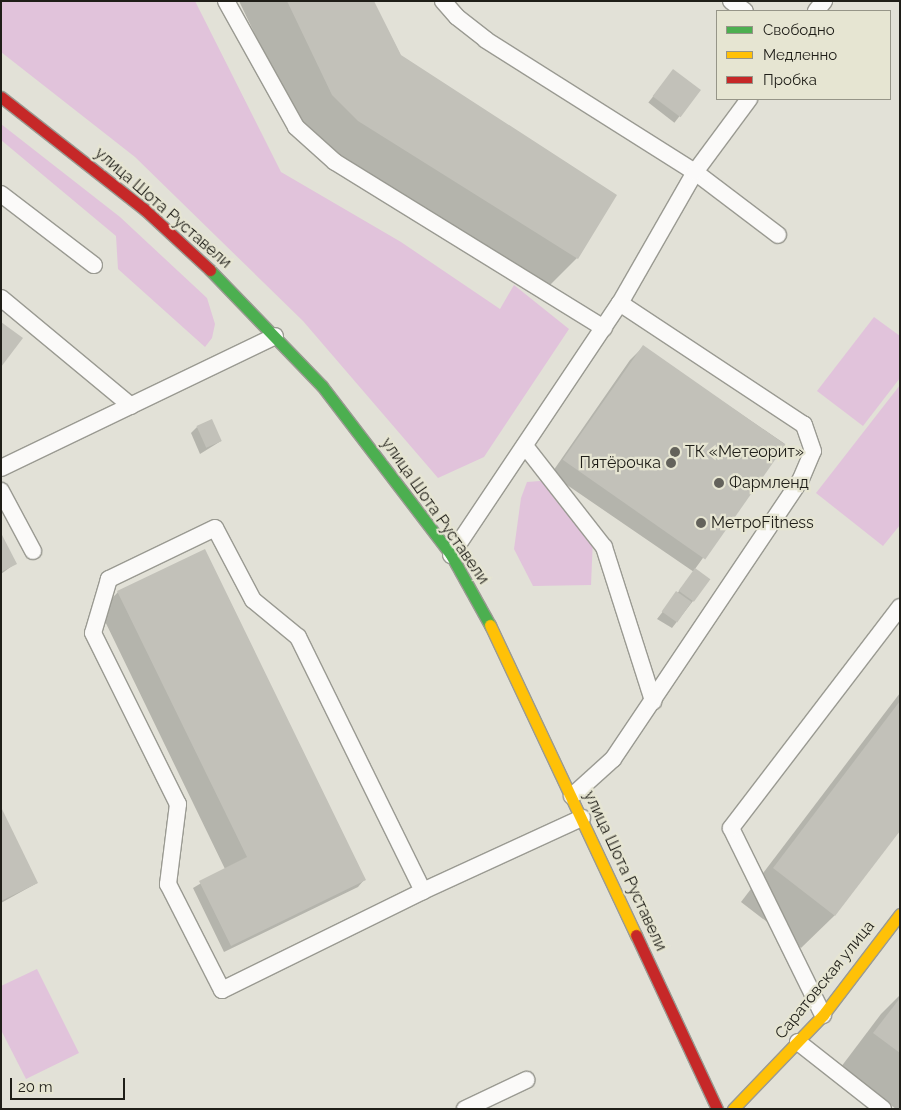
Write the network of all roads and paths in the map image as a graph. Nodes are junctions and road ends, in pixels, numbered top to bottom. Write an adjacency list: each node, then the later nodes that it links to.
1 (226, 1): 13 (lane)
2 (443, 1): 7 (lane)
3 (731, 1): 4 (lane)
4 (744, 10)
5 (1, 97): 14 (street, улица Шота Руставели)
6 (749, 100): 7 (lane)
7 (695, 172): 9 (lane); 12 (lane)
8 (1, 194): 10 (lane)
9 (778, 235)
10 (94, 265)
11 (1, 298): 15 (lane)
12 (620, 304): 13 (lane); 22 (lane)
13 (604, 328): 16 (lane)
14 (276, 336): 15 (lane); 20 (street, улица Шота Руставели)
15 (131, 406): 17 (lane)
16 (525, 446): 20 (lane); 22 (lane)
17 (1, 468)
18 (1, 491): 19 (lane)
19 (33, 550)
20 (451, 555): 23 (street, улица Шота Руставели)
21 (900, 607): 27 (lane)
22 (652, 701): 23 (lane)
23 (572, 796): 24 (street, улица Шота Руставели)
24 (582, 818): 25 (lane); 31 (street, улица Шота Руставели)
25 (423, 891): 25 (lane)
26 (900, 914): 27 (street, Саратовская улица)
27 (823, 1015): 28 (street, Саратовская улица)
28 (798, 1042): 32 (street, Саратовская улица); 33 (lane)
29 (526, 1080): 30 (lane)
30 (465, 1109)
31 (718, 1109)
32 (733, 1109)
33 (882, 1109)

